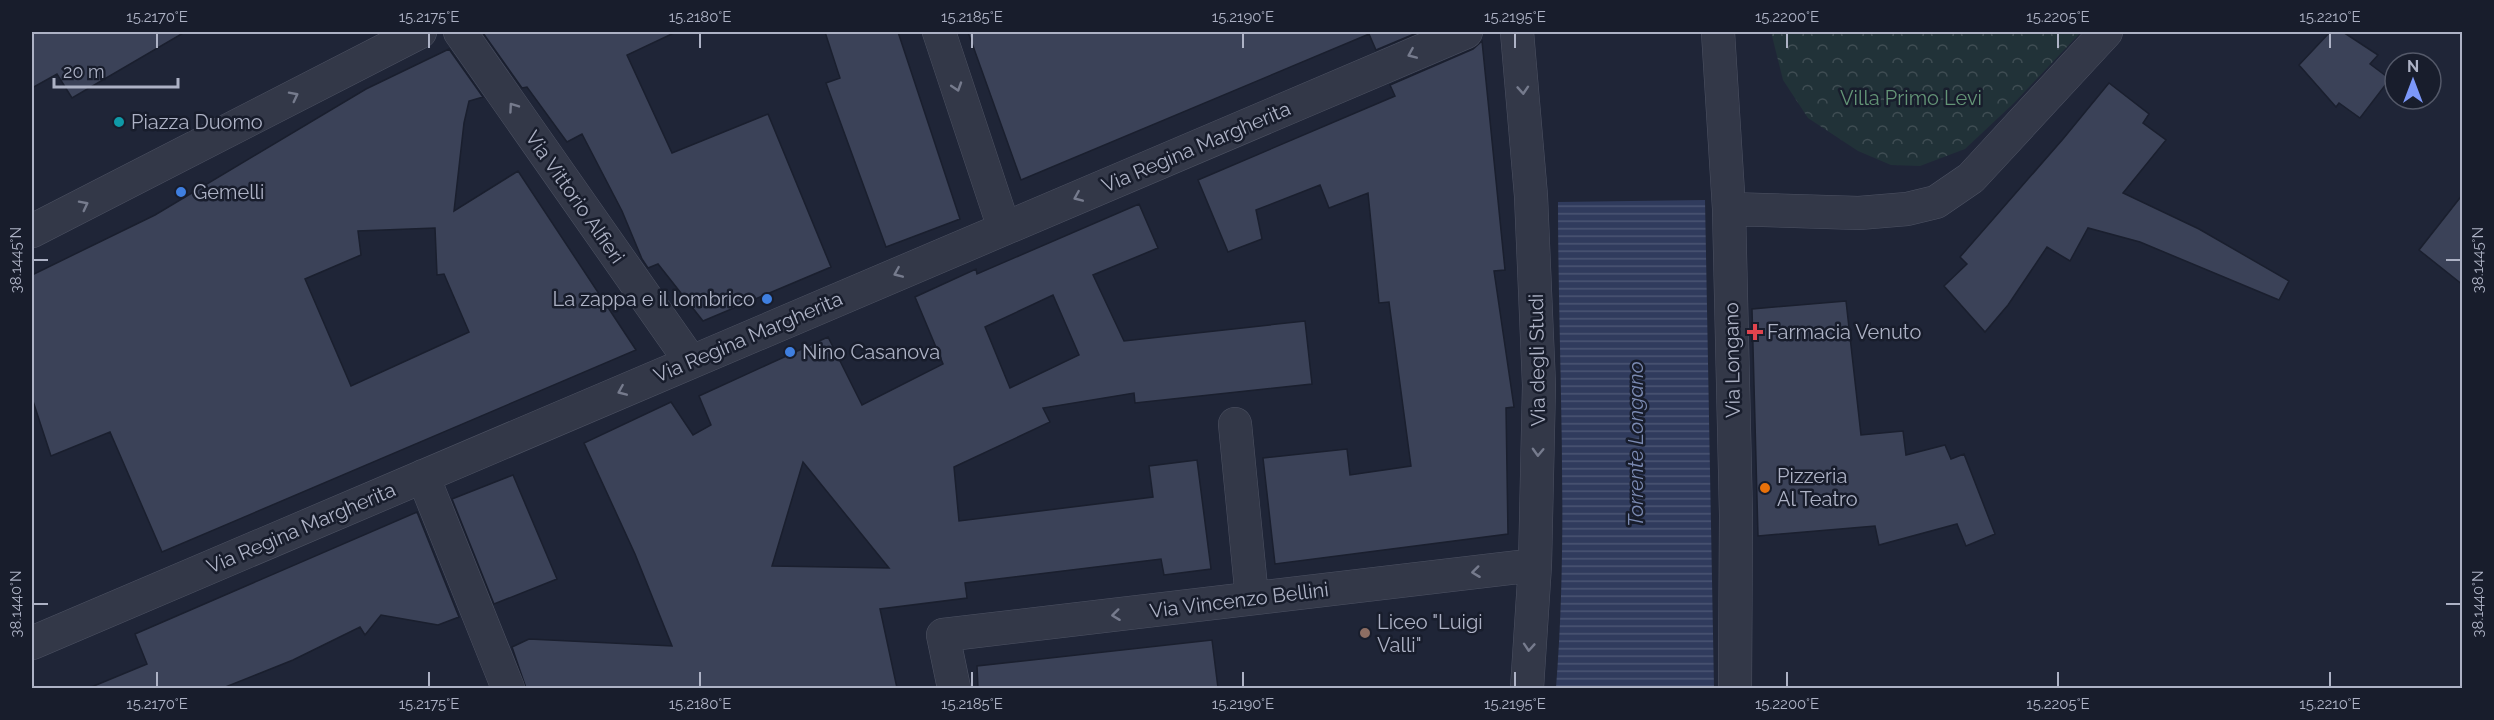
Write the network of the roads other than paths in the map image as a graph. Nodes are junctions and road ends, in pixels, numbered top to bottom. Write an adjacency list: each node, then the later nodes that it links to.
1 (420, 32): 10 (street, one-way to 1)
2 (460, 32): 11 (street, Via Vittorio Alfieri, one-way to 2)
3 (939, 32): 9 (street, one-way to 9)
4 (1466, 32): 9 (street, Via Regina Margherita, one-way to 9)
5 (1517, 32): 14 (street, Via degli Studi, one-way to 14)
6 (1718, 32): 8 (street, Via Longano)
7 (2106, 32): 8 (street)
8 (1729, 209): 20 (street, Via Longano)
9 (1004, 228): 11 (street, Via Regina Margherita, one-way to 11)
10 (32, 231)
11 (690, 362): 13 (street, Via Regina Margherita, one-way to 13)
12 (1235, 424): 15 (street)
13 (423, 476): 16 (street, Via Regina Margherita); 17 (street)
14 (1534, 565): 15 (street, Via Vincenzo Bellini, one-way to 15); 19 (street, Via degli Studi, one-way to 19)
15 (1252, 598): 18 (street, Via Vincenzo Bellini, one-way to 18)
16 (32, 643)
17 (507, 688)
18 (954, 688)
19 (1527, 688)
20 (1735, 688)

